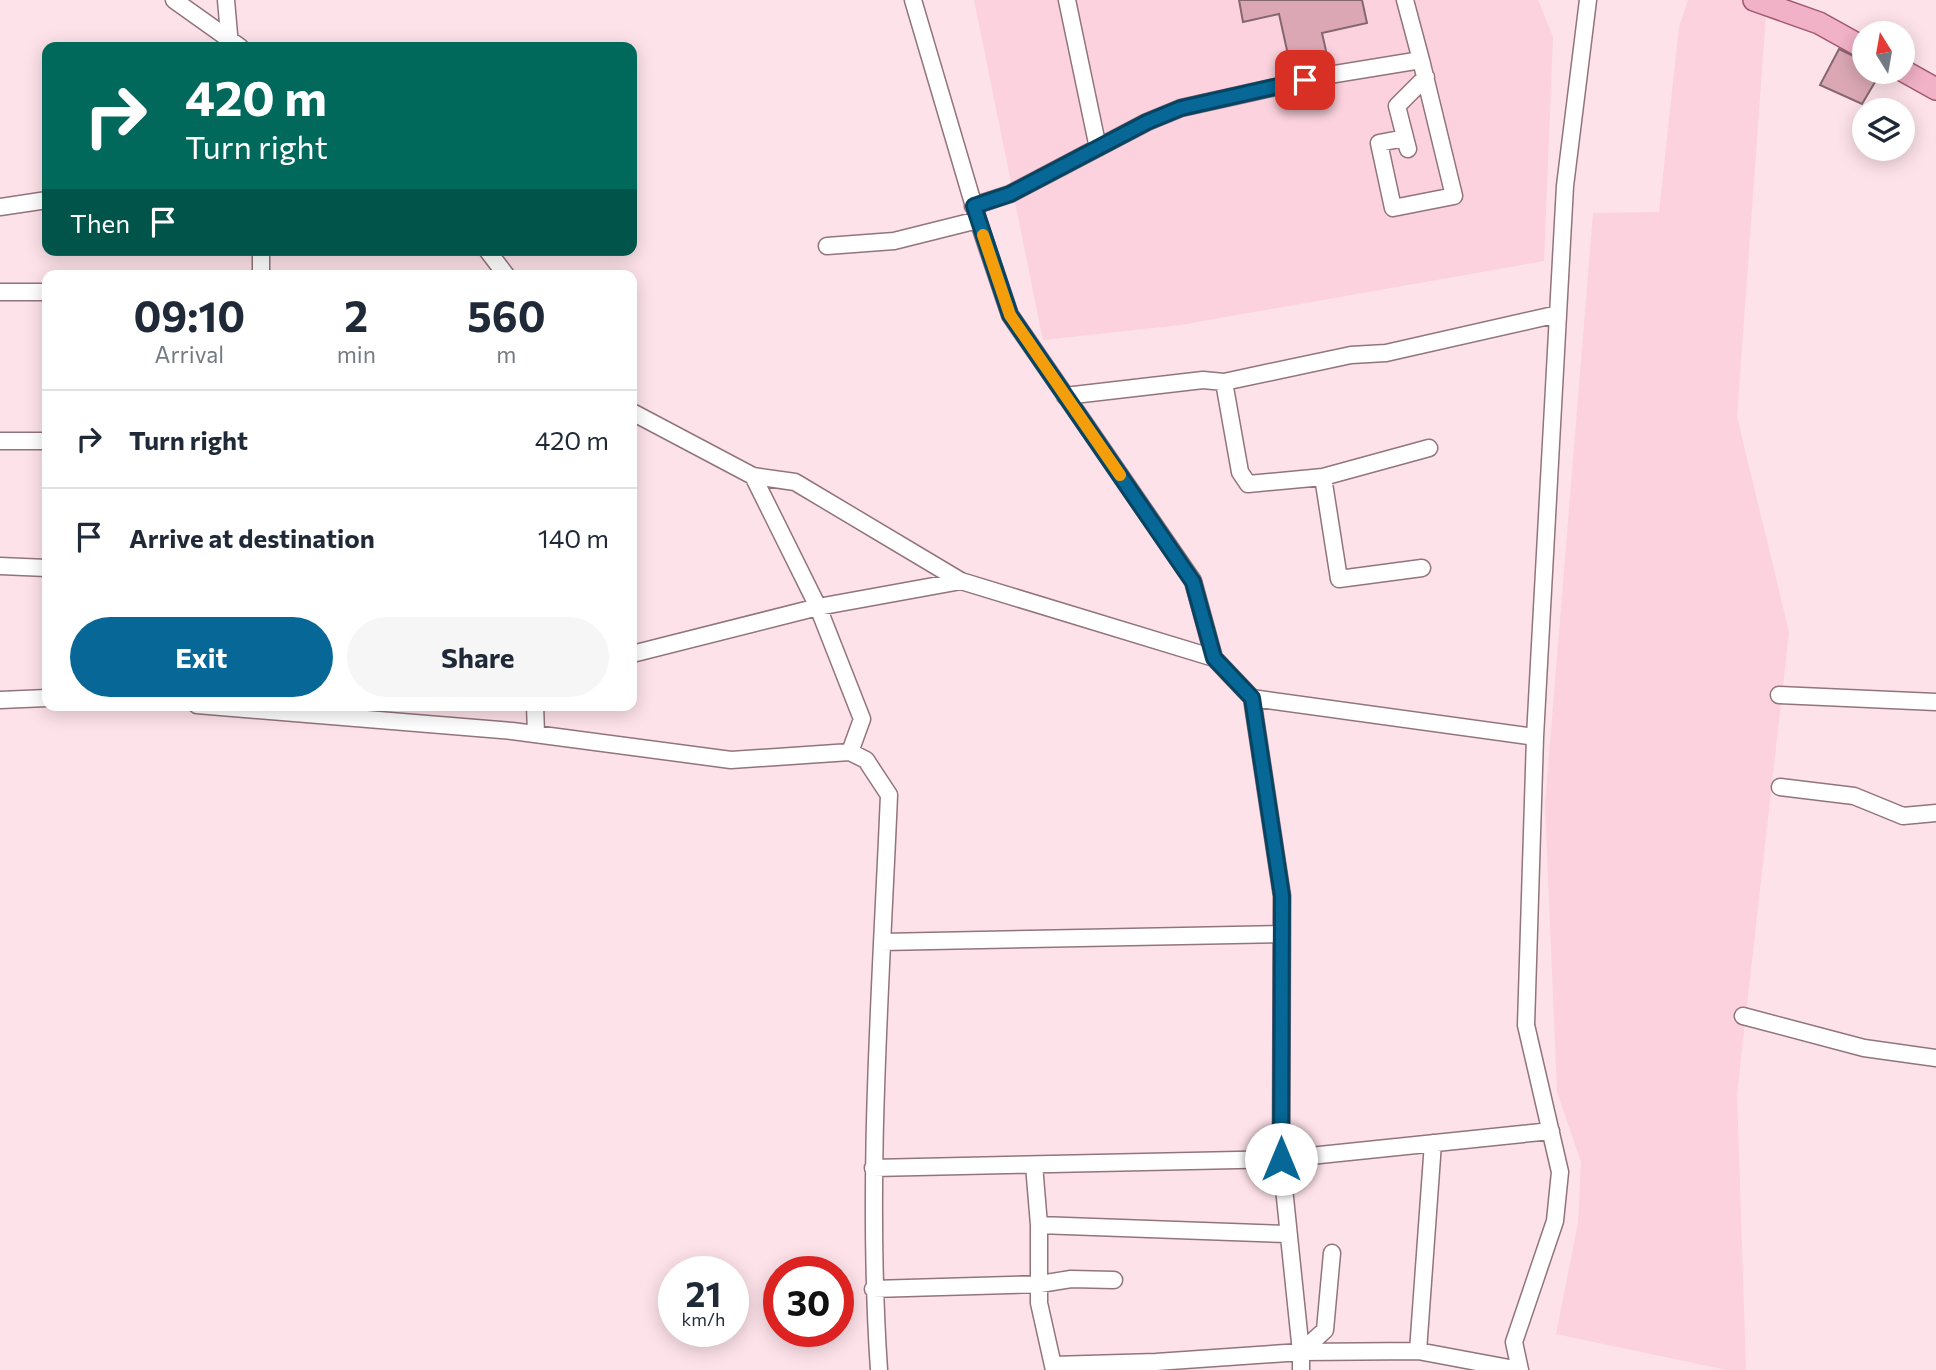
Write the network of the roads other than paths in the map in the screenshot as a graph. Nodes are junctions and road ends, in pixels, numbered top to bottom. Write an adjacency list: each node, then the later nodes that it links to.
1 (174, 0): 9 (street)
2 (226, 0): 10 (street)
3 (913, 0): 18 (street)
4 (1068, 0): 15 (street)
5 (1405, 0): 11 (street)
6 (1588, 0): 24 (street)
7 (1754, 0): 8 (main road)
8 (1852, 41)
9 (229, 42)
10 (233, 42)
11 (1421, 60): 12 (street); 15 (street)
12 (1426, 77): 12 (street)
13 (1915, 77): 14 (main road)
14 (1936, 89)
15 (1098, 148): 18 (street)
16 (42, 201): 17 (street)
17 (0, 207)
18 (976, 213): 19 (street); 26 (street)
19 (827, 246)
20 (492, 256): 21 (street)
21 (502, 270)
22 (0, 292): 23 (street)
23 (42, 292)
24 (1558, 314): 25 (street); 48 (street)
25 (1224, 382): 26 (street); 32 (street)
26 (1065, 396): 39 (street)
27 (637, 415): 31 (street)
28 (0, 441): 29 (street)
29 (42, 441)
30 (1429, 447): 32 (street)
31 (753, 476): 36 (street); 37 (street)
32 (1323, 477): 35 (street)
33 (0, 566): 34 (street)
34 (42, 568)
35 (1422, 568)
36 (961, 581): 37 (street); 39 (street)
37 (818, 607): 38 (street); 49 (street)
38 (637, 653)
39 (1214, 658): 42 (street)
40 (1779, 695): 44 (street)
41 (42, 698): 43 (street)
42 (1252, 698): 48 (street); 52 (street)
43 (0, 700)
44 (1936, 702)
45 (304, 711): 47 (street)
46 (535, 711): 47 (street)
47 (536, 734): 49 (street)
48 (1535, 737): 56 (street)
49 (850, 752): 53 (street)
50 (1780, 787): 51 (street)
51 (1936, 813)
52 (1282, 934): 53 (street); 58 (street)
53 (883, 942): 60 (street)
54 (1743, 1016): 55 (street)
55 (1936, 1058)
56 (1551, 1130): 57 (street); 72 (street)
57 (1433, 1143): 58 (street); 67 (street)
58 (1281, 1159): 59 (street); 62 (street)
59 (1034, 1165): 60 (street); 61 (street)
60 (873, 1168): 66 (street)
61 (1039, 1225): 62 (street); 65 (street)
62 (1287, 1234): 68 (street)
63 (1332, 1253): 68 (street)
64 (1114, 1280): 65 (street)
65 (1040, 1284): 66 (street); 69 (street)
66 (873, 1289): 70 (street)
67 (1418, 1351): 68 (street); 72 (street)
68 (1301, 1352): 69 (street); 71 (street)
69 (1053, 1367)
70 (879, 1370)
71 (1301, 1370)
72 (1520, 1370)

